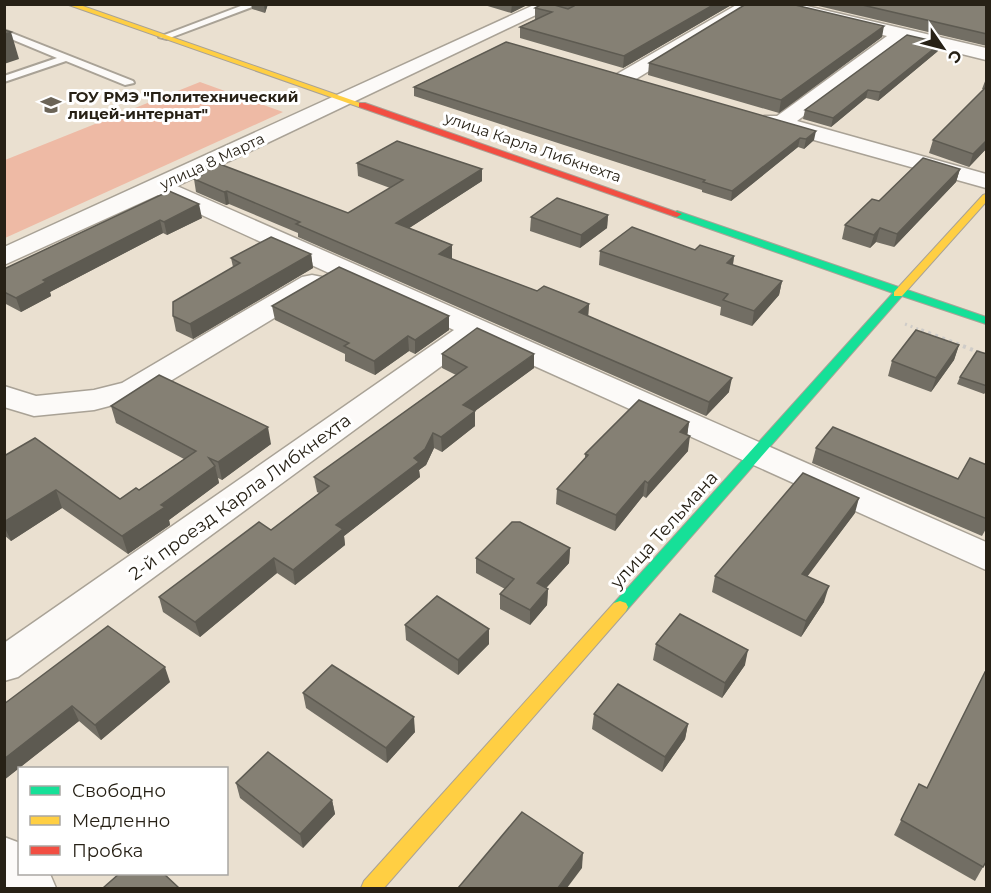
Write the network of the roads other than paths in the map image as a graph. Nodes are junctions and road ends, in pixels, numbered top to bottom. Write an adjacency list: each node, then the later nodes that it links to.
1 (256, 4): 9 (lane)
2 (751, 4): 14 (street)
3 (774, 4): 7 (street)
4 (69, 5): 9 (main road, улица Карла Либкнехта)
5 (551, 8): 8 (street, улица 8 Марта)
6 (4, 33): 12 (lane)
7 (902, 34): 11 (street); 20 (street)
8 (482, 36): 10 (street); 18 (street, улица 8 Марта)
9 (164, 37): 18 (main road, улица Карла Либкнехта)
10 (515, 46)
11 (987, 54)
12 (66, 58): 15 (lane); 16 (lane)
13 (602, 72): 14 (street)
14 (624, 78): 17 (street)
15 (4, 79)
16 (129, 83)
17 (646, 85)
18 (345, 100): 22 (street, улица 8 Марта); 26 (main road, улица Карла Либкнехта)
19 (747, 114): 20 (street)
20 (781, 123): 21 (street)
21 (987, 181)
22 (158, 186): 24 (street, улица 8 Марта); 25 (street)
23 (987, 197): 26 (main road, улица Тельмана)
24 (4, 256)
25 (339, 267): 28 (street); 29 (street)
26 (900, 291): 27 (main road, улица Карла Либкнехта); 30 (main road, улица Тельмана)
27 (987, 321)
28 (475, 328): 30 (street); 32 (street, 2-й проезд Карла Либкнехта)
29 (4, 396)
30 (756, 454): 31 (street); 37 (main road, улица Тельмана)
31 (987, 557)
32 (4, 665)
33 (4, 860): 34 (street)
34 (18, 874)
35 (19, 875): 36 (street)
36 (32, 888)
37 (371, 888)

